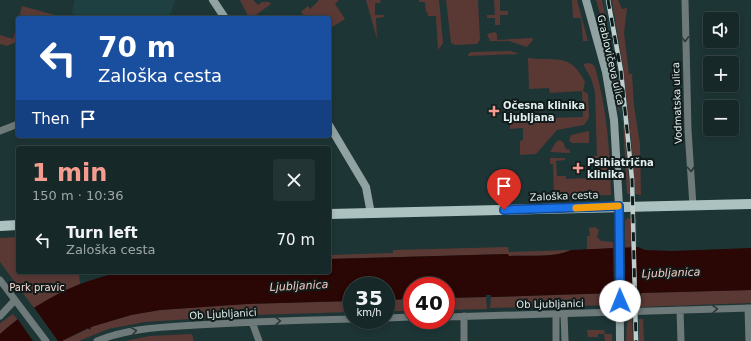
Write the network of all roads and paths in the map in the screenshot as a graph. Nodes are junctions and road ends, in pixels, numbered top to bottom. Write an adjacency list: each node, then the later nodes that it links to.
1 (213, 0): 4 (street)
2 (586, 0): 9 (street, Grablovičeva ulica)
3 (685, 0): 10 (street, Vodmatska ulica, one-way to 10)
4 (224, 16)
5 (16, 125): 7 (street)
6 (331, 128): 12 (street)
7 (0, 132)
8 (751, 204): 10 (main road, Zaloška cesta)
9 (619, 206): 10 (main road, Zaloška cesta); 12 (main road, Zaloška cesta); 19 (street, Grablovičeva ulica)
10 (693, 206)
11 (331, 214): 12 (main road, Zaloška cesta)
12 (371, 214)
13 (16, 225): 14 (main road)
14 (0, 226)
15 (0, 280): 16 (street)
16 (15, 300): 22 (street); 27 (street)
17 (750, 308): 18 (street, Ob Ljubljanici, one-way to 17); 35 (street)
18 (680, 310): 19 (street, Ob Ljubljanici); 34 (street)
19 (620, 313): 21 (street, Ob Ljubljanici); 33 (street, Grablovičeva ulica)
20 (556, 314): 21 (street, Ob Ljubljanici); 24 (street, Ob Ljubljanici); 31 (street)
21 (564, 314): 32 (street)
22 (0, 316)
23 (455, 316): 24 (street, Ob Ljubljanici)
24 (464, 316): 30 (street)
25 (343, 319): 26 (street, Ob Ljubljanici, one-way to 25)
26 (252, 322): 28 (street, Ob Ljubljanici, one-way to 26); 29 (street)
27 (46, 341)
28 (97, 341)
29 (259, 341)
30 (464, 341)
31 (556, 341)
32 (565, 341)
33 (620, 341)
34 (681, 341)
35 (749, 341)

